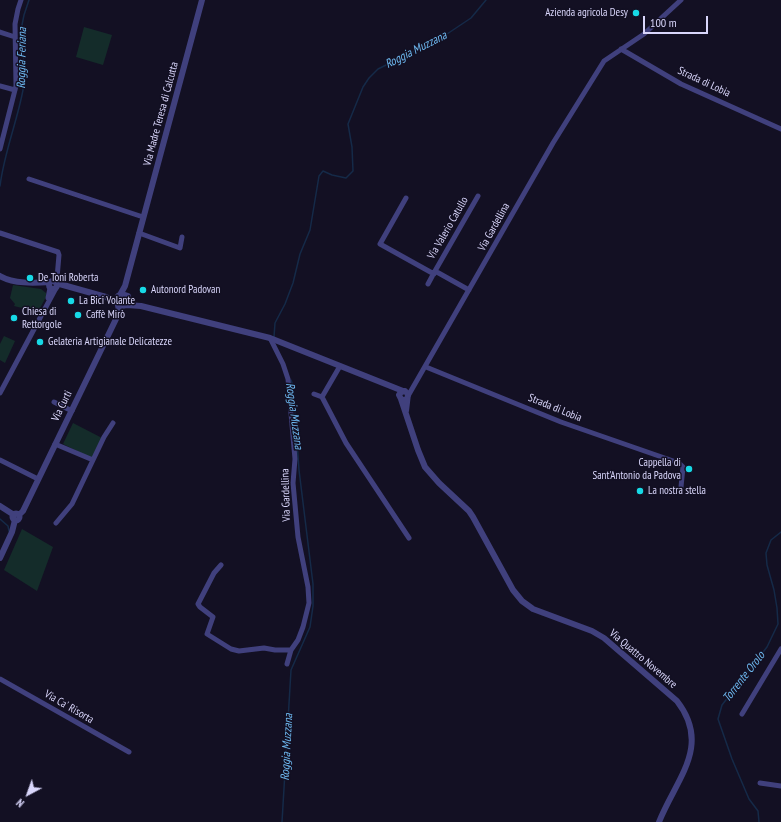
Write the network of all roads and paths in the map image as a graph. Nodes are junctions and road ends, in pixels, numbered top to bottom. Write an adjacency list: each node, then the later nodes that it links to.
1 (21, 0): 5 (street)
2 (202, 0): 15 (street, Via Madre Teresa di Calcutta)
3 (680, 0): 6 (street)
4 (0, 32): 5 (street)
5 (15, 37): 8 (street)
6 (620, 49): 9 (street, Strada di Lobia); 24 (street, Via Gardellina)
7 (0, 86): 8 (street)
8 (15, 90): 10 (street)
9 (781, 129)
10 (2, 137): 11 (street)
11 (0, 149)
12 (29, 179): 15 (street)
13 (478, 196): 19 (street, Via Valerio Catullo)
14 (406, 198): 19 (street, Via Valerio Catullo)
15 (143, 217): 17 (street, Via Madre Teresa di Calcutta)
16 (0, 233): 22 (street)
17 (139, 233): 18 (street); 23 (street, Via Madre Teresa di Calcutta)
18 (182, 237)
19 (434, 272): 21 (street, Via Valerio Catullo); 24 (street, Via Valerio Catullo)
20 (0, 276): 22 (street)
21 (428, 284)
22 (53, 285): 26 (street); 34 (street)
23 (125, 286): 25 (street, Via Madre Teresa di Calcutta); 27 (street)
24 (469, 290): 33 (street, Via Gardellina)
25 (120, 295): 26 (street); 27 (street); 28 (street)
26 (106, 297): 28 (street)
27 (128, 297): 29 (street); 30 (street)
28 (117, 303): 29 (street); 39 (street, Via Curti)
29 (127, 305): 30 (street)
30 (141, 306): 31 (street)
31 (272, 339): 32 (street); 53 (street, Via Gardellina)
32 (340, 366): 36 (street); 37 (street)
33 (426, 366): 36 (street, Via Gardellina); 45 (street, Strada di Lobia)
34 (0, 393)
35 (314, 394): 37 (street)
36 (404, 396): 60 (street, Via Quattro Novembre)
37 (322, 397): 49 (street)
38 (54, 402): 39 (street)
39 (72, 411): 41 (street, Via Curti)
40 (113, 423): 43 (street)
41 (55, 444): 43 (street); 44 (street, Via Curti)
42 (0, 460): 44 (street)
43 (93, 460): 48 (street)
44 (38, 479): 47 (street, Via Curti)
45 (681, 487)
46 (0, 506): 47 (street)
47 (16, 517): 50 (street, Via Curti)
48 (56, 523)
49 (409, 538)
50 (0, 558)
51 (220, 565): 53 (street)
52 (781, 649): 56 (street)
53 (291, 650): 54 (street, Via Gardellina)
54 (287, 664)
55 (0, 678): 57 (street, Via Ca' Risorta)
56 (742, 714)
57 (129, 752)
58 (760, 783): 59 (street)
59 (781, 786)
60 (659, 822)

